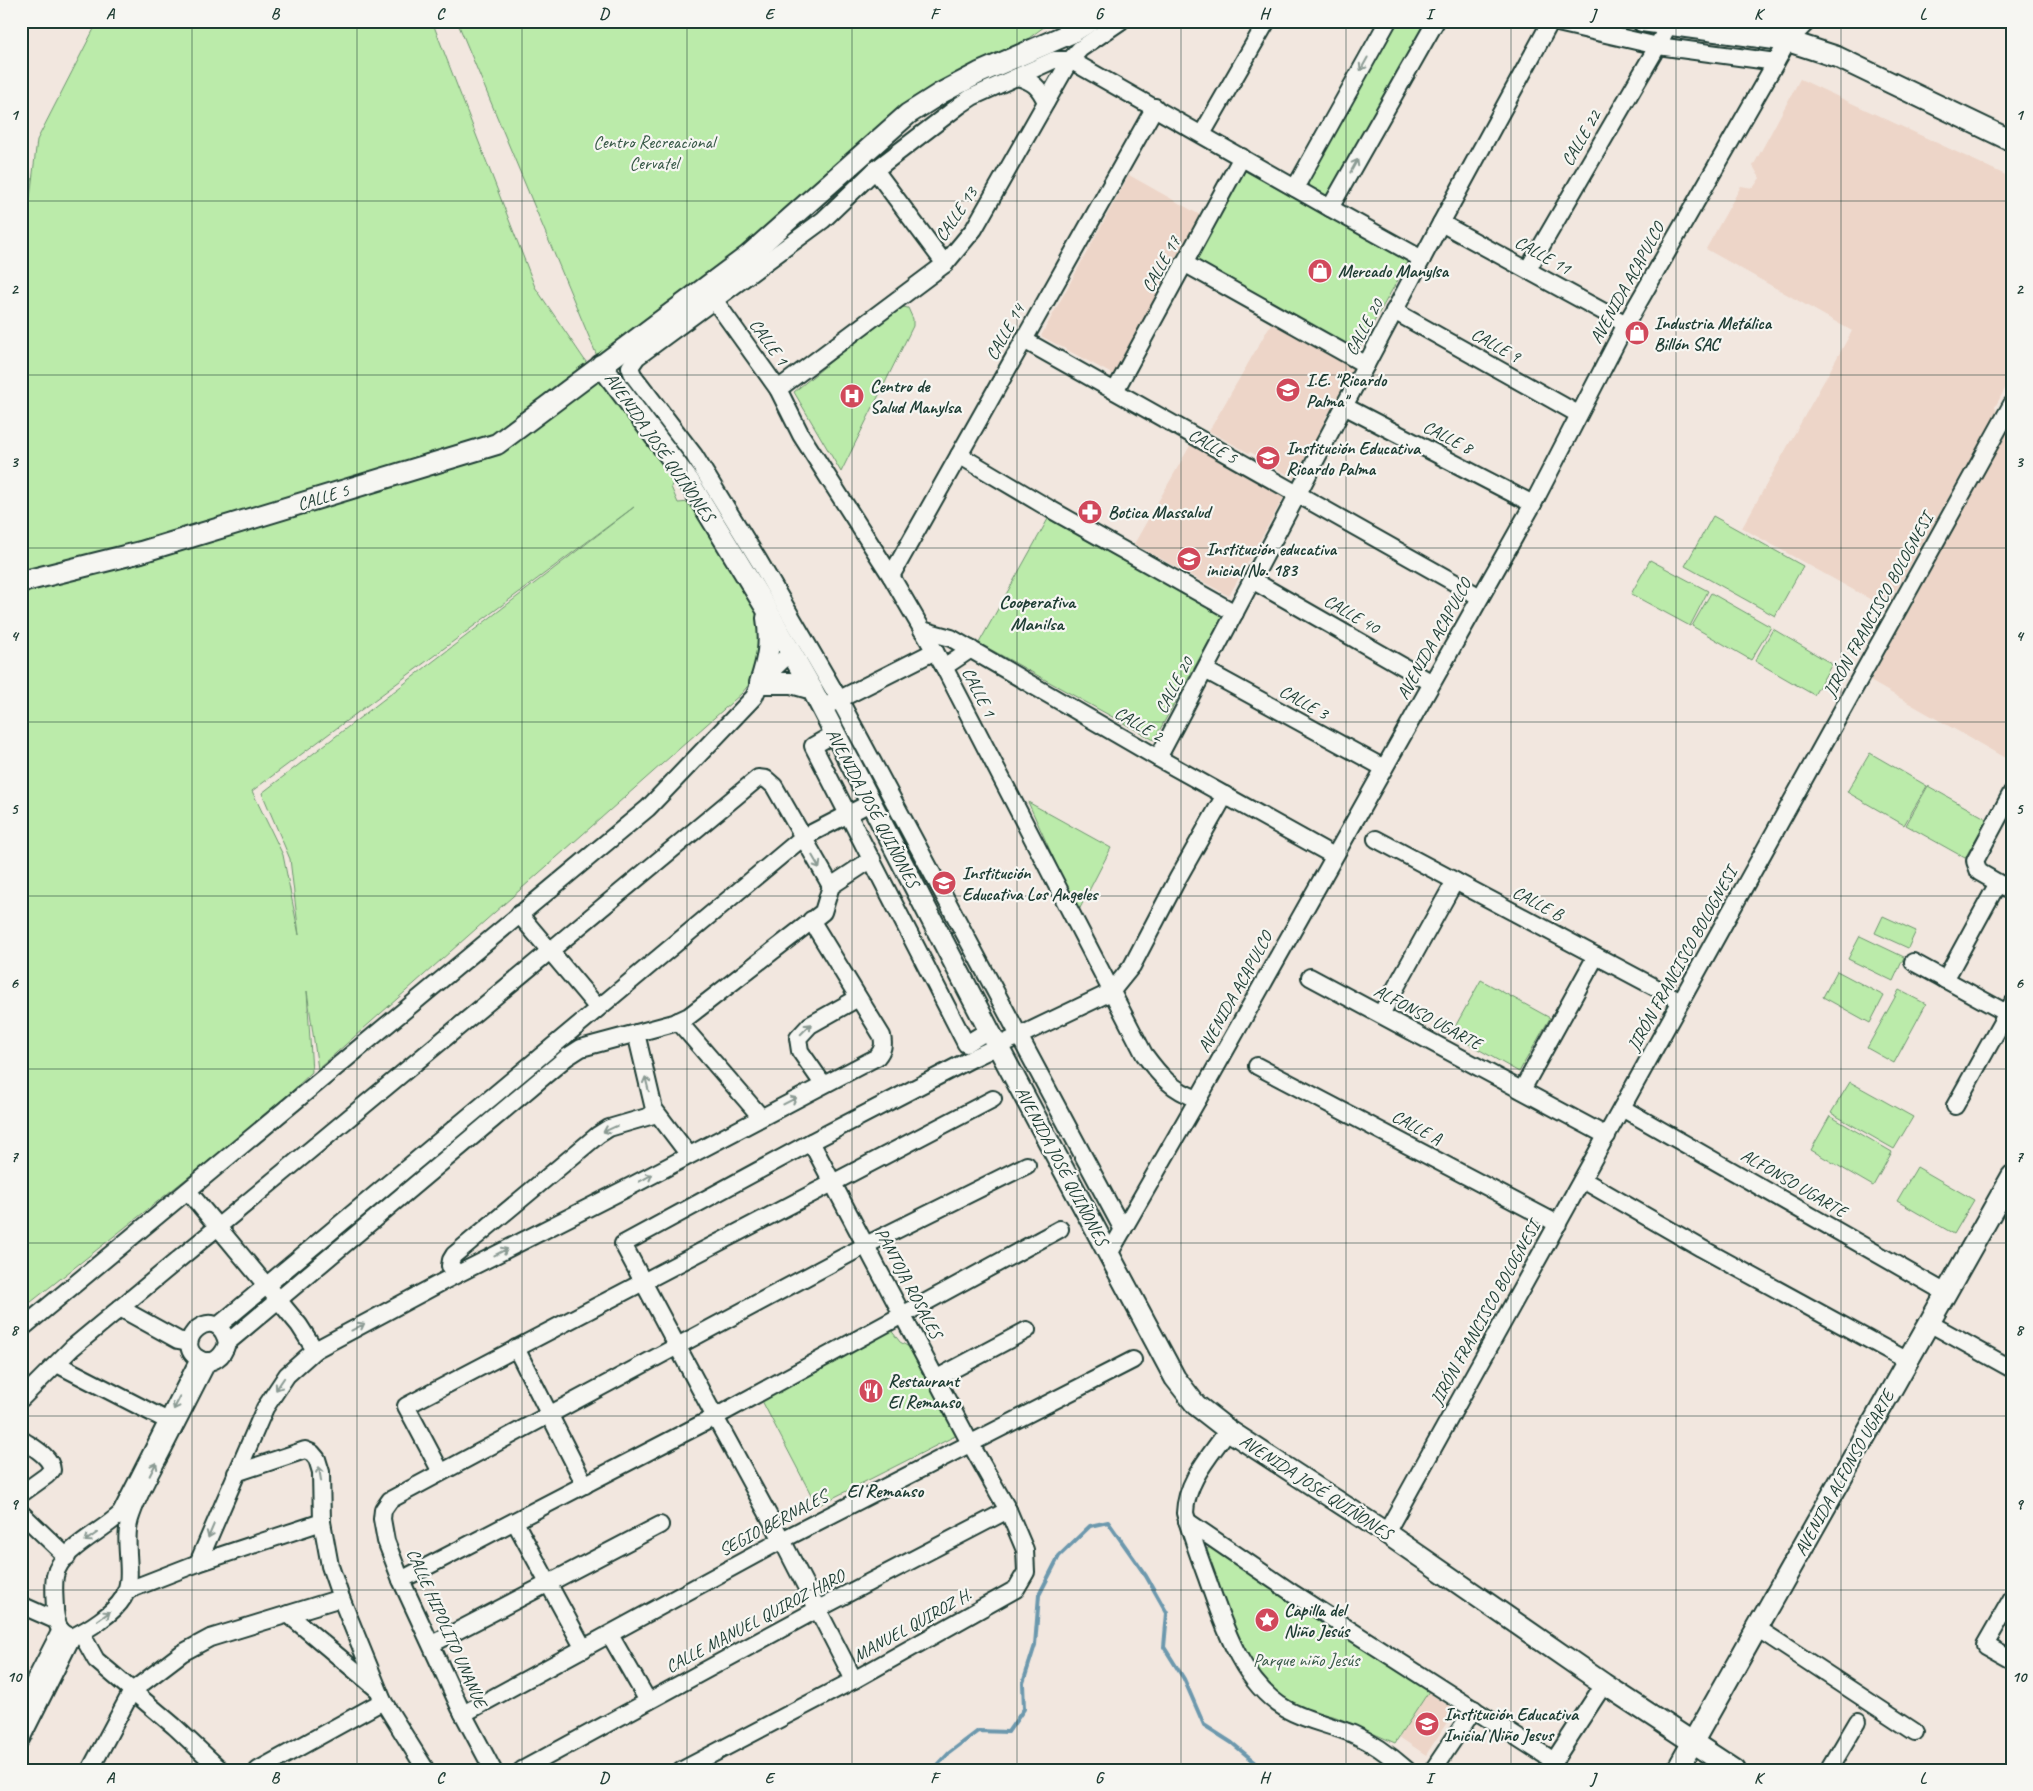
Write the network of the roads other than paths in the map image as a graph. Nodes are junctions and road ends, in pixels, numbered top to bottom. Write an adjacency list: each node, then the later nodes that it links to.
1 (1090, 21): 32 (street, CALLE 5)
2 (1121, 21): 12 (street, CALLE 13)
3 (1267, 21): 17 (street)
4 (1388, 21): 21 (street, one-way to 21)
5 (1436, 21): 22 (street, one-way to 5)
6 (1551, 21): 11 (street); 23 (street, CALLE 20)
7 (1642, 21): 9 (street)
8 (1808, 21): 10 (street, AVENIDA ACAPULCO)
9 (1668, 26): 10 (street); 11 (street, CALLE 22)
10 (1788, 42): 13 (street, AVENIDA ACAPULCO); 18 (street)
11 (1658, 46): 13 (street); 27 (street, CALLE 22)
12 (1070, 60): 14 (street); 15 (street, CALLE 13); 16 (street)
13 (1776, 62): 30 (street, AVENIDA ACAPULCO)
14 (1017, 77): 15 (street); 20 (street)
15 (1046, 102): 26 (street, CALLE 13)
16 (1155, 107): 17 (street); 31 (street, CALLE 14)
17 (1202, 134): 19 (street)
18 (2012, 141)
19 (1242, 157): 21 (street); 25 (street, CALLE 17)
20 (875, 170): 26 (street); 28 (street)
21 (1295, 188): 22 (street)
22 (1330, 208): 24 (street)
23 (1441, 222): 24 (street, CALLE 20); 27 (street, CALLE 11)
24 (1422, 258): 29 (street, CALLE 20)
25 (1184, 263): 33 (street); 35 (street, CALLE 17)
26 (945, 264): 34 (street, CALLE 13)
27 (1528, 269): 30 (street, CALLE 11)
28 (715, 301): 34 (street, CALLE 1); 57 (street)
29 (1394, 312): 33 (street, CALLE 20); 38 (street, CALLE 9)
30 (1626, 324): 38 (street, AVENIDA ACAPULCO)
31 (1024, 340): 35 (street, CALLE 5); 39 (street, CALLE 14)
32 (601, 365): 44 (street, CALLE 5); 46 (street, AVENIDA JOSÉ QUIÑONES)
33 (1366, 365): 37 (street, CALLE 20)
34 (778, 389): 42 (street, CALLE 1)
35 (1115, 391): 40 (street, CALLE 5)
36 (2012, 404): 84 (street, JIRÓN FRANCISCO BOLOGNESI)
37 (1344, 406): 40 (street, CALLE 20); 41 (street, CALLE 8)
38 (1578, 414): 41 (street, AVENIDA ACAPULCO)
39 (959, 455): 42 (street, CALLE 14); 47 (street)
40 (1297, 495): 43 (street, CALLE 20); 45 (street, CALLE 5)
41 (1533, 504): 45 (street, AVENIDA ACAPULCO)
42 (891, 576): 48 (street, CALLE 1)
43 (1252, 580): 47 (street, CALLE 20); 55 (street, CALLE 40)
44 (21, 582)
45 (1480, 597): 55 (street, AVENIDA ACAPULCO)
46 (766, 608): 51 (street, AVENIDA JOSÉ QUIÑONES); 54 (street)
47 (1235, 613): 53 (street, CALLE 20)
48 (922, 630): 49 (street, CALLE 2); 50 (street, CALLE 1)
49 (971, 649): 52 (street); 60 (street, CALLE 2)
50 (934, 651): 52 (street, CALLE 1); 57 (street)
51 (790, 653): 54 (street); 56 (street, AVENIDA JOSÉ QUIÑONES)
52 (944, 667): 82 (street, CALLE 1)
53 (1205, 670): 60 (street, CALLE 20); 61 (street, CALLE 3)
54 (760, 682): 56 (street); 75 (street)
55 (1432, 683): 61 (street, AVENIDA ACAPULCO)
56 (812, 689): 58 (street, AVENIDA JOSÉ QUIÑONES)
57 (838, 699): 58 (street); 90 (street)
58 (821, 709): 59 (street, AVENIDA JOSÉ QUIÑONES)
59 (834, 734): 64 (street, AVENIDA JOSÉ QUIÑONES); 65 (street)
60 (1158, 758): 63 (street, CALLE 2)
61 (1384, 768): 68 (street, AVENIDA ACAPULCO)
62 (2012, 792): 74 (street)
63 (1225, 795): 68 (street, CALLE 2); 82 (street)
64 (870, 803): 65 (street); 70 (street, AVENIDA JOSÉ QUIÑONES)
65 (849, 814): 66 (street); 69 (street)
66 (802, 838): 73 (street, one-way to 73); 77 (street); 85 (street)
67 (1376, 839): 72 (street, CALLE B)
68 (1334, 856): 96 (street, AVENIDA ACAPULCO)
69 (872, 859): 71 (street); 73 (street)
70 (904, 868): 71 (street); 91 (street, AVENIDA JOSÉ QUIÑONES)
71 (881, 877): 91 (street)
72 (1455, 881): 78 (street, CALLE B); 87 (street)
73 (831, 886): 76 (street)
74 (2005, 887): 81 (street)
75 (519, 914): 77 (street); 108 (street)
76 (811, 920): 83 (street); 88 (street)
77 (550, 951): 85 (street); 110 (street)
78 (1596, 956): 84 (street, CALLE B); 94 (street)
79 (1913, 962): 81 (street)
80 (1310, 977): 87 (street, ALFONSO UGARTE)
81 (1945, 980): 86 (street)
82 (1111, 992): 90 (street); 96 (street, CALLE 1)
83 (858, 998): 93 (street, one-way to 83); 93 (street)
84 (1681, 1001): 98 (street, JIRÓN FRANCISCO BOLOGNESI)
85 (598, 1008): 117 (street)
86 (2010, 1011): 97 (street)
87 (1381, 1014): 94 (street, ALFONSO UGARTE)
88 (678, 1021): 89 (street); 100 (street)
89 (636, 1033): 99 (street, one-way to 89); 119 (street)
90 (1020, 1035): 91 (street); 112 (street)
91 (993, 1038): 102 (street); 114 (street, AVENIDA JOSÉ QUIÑONES)
92 (1257, 1066): 109 (street, CALLE A)
93 (823, 1084): 100 (street, one-way to 93)
94 (1522, 1090): 101 (street, ALFONSO UGARTE)
95 (993, 1099): 107 (street)
96 (1198, 1099): 112 (street, AVENIDA ACAPULCO)
97 (1955, 1106)
98 (1622, 1108): 101 (street, JIRÓN FRANCISCO BOLOGNESI); 118 (street, ALFONSO UGARTE)
99 (657, 1114): 103 (street); 115 (street, one-way to 115)
100 (761, 1116): 103 (street)
101 (1607, 1136): 106 (street, JIRÓN FRANCISCO BOLOGNESI)
102 (811, 1142): 107 (street, PANTOJA ROSALES); 116 (street)
103 (689, 1155): 115 (street, one-way to 103)
104 (1027, 1165): 113 (street)
105 (2012, 1176): 118 (street, AVENIDA ALFONSO UGARTE)
106 (1583, 1180): 109 (street, JIRÓN FRANCISCO BOLOGNESI); 133 (street)
107 (834, 1183): 113 (street, PANTOJA ROSALES); 116 (street)
108 (188, 1191): 110 (street); 124 (street)
109 (1558, 1224): 154 (street, JIRÓN FRANCISCO BOLOGNESI)
110 (218, 1227): 117 (street); 120 (street)
111 (1060, 1229): 121 (street)
112 (1123, 1230): 114 (street, AVENIDA ACAPULCO)
113 (866, 1246): 121 (street, PANTOJA ROSALES); 128 (street)
114 (1109, 1254): 141 (street, AVENIDA JOSÉ QUIÑONES)
115 (458, 1273): 130 (street, one-way to 115)
116 (644, 1282): 128 (street); 129 (street)
117 (266, 1286): 119 (street); 123 (street)
118 (1946, 1293): 122 (street, AVENIDA ALFONSO UGARTE)
119 (278, 1300): 127 (street); 130 (street)
120 (120, 1308): 126 (street); 134 (street)
121 (903, 1315): 136 (street, PANTOJA ROSALES); 139 (street)
122 (1929, 1323): 133 (street, AVENIDA ALFONSO UGARTE); 135 (street)
123 (218, 1326): 126 (street); 127 (street)
124 (21, 1330)
125 (1027, 1330): 136 (street)
126 (190, 1342): 131 (street)
127 (228, 1343): 131 (street)
128 (678, 1346): 138 (street); 139 (street)
129 (516, 1348): 138 (street); 144 (street)
130 (315, 1350): 145 (street, one-way to 145)
131 (203, 1360): 140 (street, one-way to 140); 160 (street, one-way to 131)
132 (1133, 1360): 143 (street, SEGIO BERNALES)
133 (1908, 1361): 166 (street, AVENIDA ALFONSO UGARTE)
134 (57, 1364): 137 (street); 140 (street)
135 (2012, 1370)
136 (937, 1378): 143 (street, PANTOJA ROSALES)
137 (21, 1400)
138 (549, 1415): 144 (street); 146 (street)
139 (715, 1417): 146 (street); 155 (street)
140 (168, 1421): 156 (street, one-way to 156)
141 (1228, 1430): 150 (street); 154 (street, AVENIDA JOSÉ QUIÑONES)
142 (21, 1439): 147 (street)
143 (970, 1443): 148 (street, MANUEL QUIROZ H.); 155 (street, SEGIO BERNALES)
144 (441, 1472): 158 (street, CALLE HIPOLITO UNANUE)
145 (236, 1473): 151 (street, one-way to 145); 157 (street, one-way to 157)
146 (585, 1485): 152 (street)
147 (21, 1494)
148 (1008, 1510): 164 (street, CALLE MANUEL QUIROZ HARO); 172 (street, MANUEL QUIROZ H.)
149 (21, 1513): 156 (street)
150 (1187, 1521): 178 (street); 192 (street)
151 (322, 1522): 157 (street); 161 (street)
152 (515, 1522): 158 (street); 159 (street)
153 (660, 1525): 159 (street)
154 (1386, 1532): 173 (street, AVENIDA JOSÉ QUIÑONES)
155 (782, 1540): 164 (street); 168 (street, SEGIO BERNALES)
156 (67, 1557): 167 (street)
157 (198, 1562): 160 (street)
158 (401, 1580): 169 (street, CALLE HIPOLITO UNANUE)
159 (548, 1583): 169 (street); 170 (street)
160 (126, 1591): 167 (street, one-way to 160)
161 (341, 1598): 165 (street); 175 (street)
162 (2012, 1598): 171 (street)
163 (21, 1605): 167 (street)
164 (818, 1609): 172 (street); 176 (street, CALLE MANUEL QUIROZ HARO)
165 (288, 1614): 174 (street); 175 (street)
166 (1757, 1628): 181 (street); 183 (street, AVENIDA ALFONSO UGARTE)
167 (68, 1631): 174 (street); 177 (street); 182 (street)
168 (610, 1635): 170 (street, SEGIO BERNALES); 176 (street)
169 (432, 1644): 179 (street, CALLE HIPOLITO UNANUE)
170 (584, 1649): 179 (street, SEGIO BERNALES)
171 (2012, 1660)
172 (854, 1680): 191 (street, MANUEL QUIROZ H.)
173 (1604, 1684): 183 (street, AVENIDA JOSÉ QUIÑONES); 184 (street)
174 (132, 1691): 185 (street); 187 (street)
175 (381, 1695): 186 (street); 188 (street)
176 (648, 1701): 190 (street, CALLE MANUEL QUIROZ HARO)
177 (21, 1708)
178 (1474, 1709): 184 (street); 193 (street)
179 (463, 1714): 189 (street, CALLE HIPOLITO UNANUE)
180 (1858, 1721): 196 (street)
181 (1915, 1732)
182 (21, 1739)
183 (1692, 1742): 194 (street, AVENIDA ALFONSO UGARTE); 195 (street, AVENIDA JOSÉ QUIÑONES)
184 (1551, 1765)
185 (96, 1767)
186 (423, 1769)
187 (221, 1770)
188 (258, 1770)
189 (493, 1770)
190 (522, 1770)
191 (682, 1770)
192 (1407, 1770)
193 (1434, 1770)
194 (1677, 1770)
195 (1735, 1770)
196 (1829, 1770)

